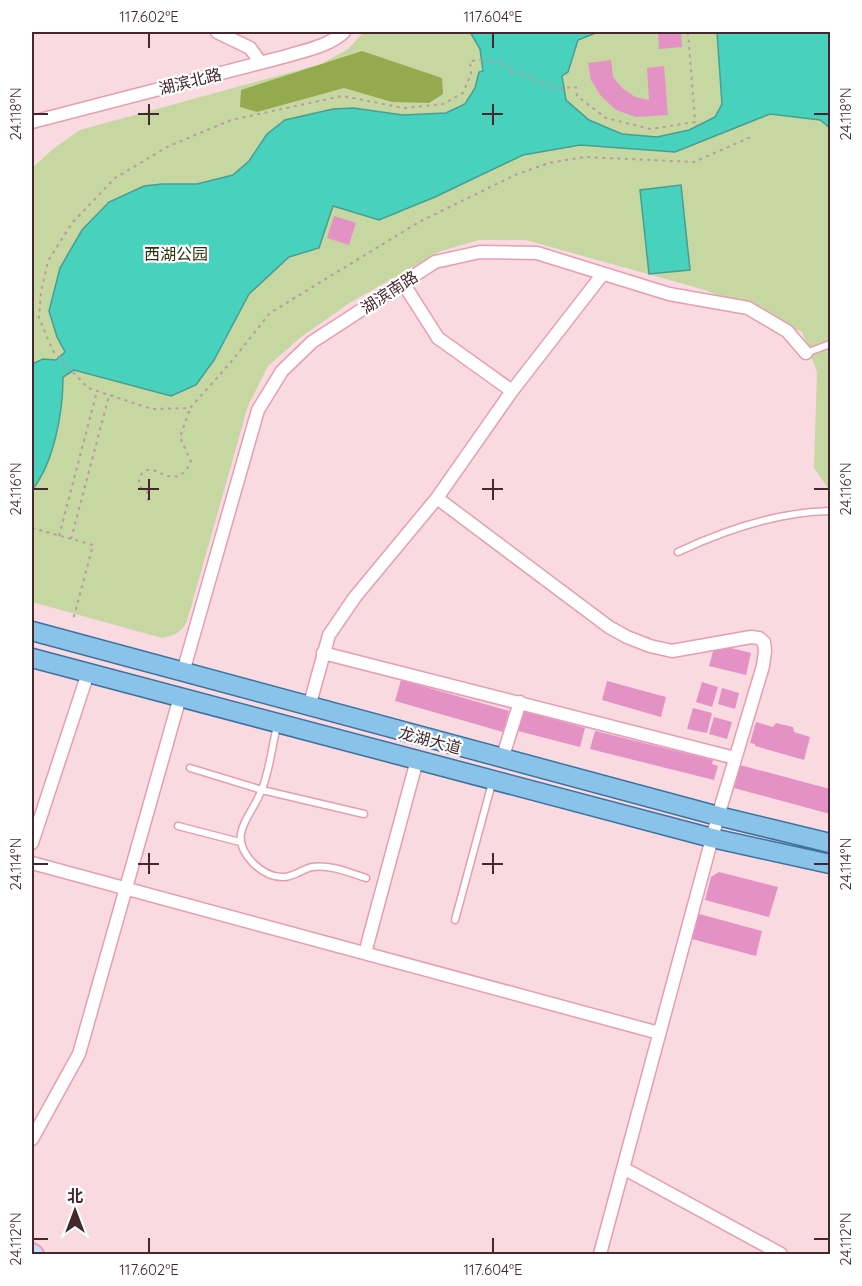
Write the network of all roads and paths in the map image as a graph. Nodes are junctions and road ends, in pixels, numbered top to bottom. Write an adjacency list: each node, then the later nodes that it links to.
1 (217, 32): 4 (street)
2 (344, 32): 4 (street, 湖滨北路)
3 (688, 32): 11 (path)
4 (261, 63): 5 (street, 湖滨北路)
5 (32, 122)
6 (751, 137): 14 (path)
7 (602, 274): 8 (street, 湖滨南路); 10 (street, 湖滨南路); 12 (street)
8 (403, 283): 12 (street); 26 (street, 湖滨南路)
9 (831, 344): 10 (lane)
10 (806, 353)
11 (97, 391): 13 (path); 19 (path)
12 (512, 391): 15 (street)
13 (109, 396): 14 (path); 20 (path)
14 (190, 408): 16 (path)
15 (437, 498): 24 (street); 32 (street)
16 (148, 501)
17 (831, 511): 21 (lane)
18 (32, 528): 19 (path)
19 (59, 536): 20 (path)
20 (71, 539): 22 (path)
21 (678, 552)
22 (73, 620)
23 (32, 631): 26 (main road, 龙湖大道)
24 (323, 653): 29 (street); 30 (street)
25 (32, 658): 27 (main road, 龙湖大道)
26 (183, 672): 30 (main road, 龙湖大道)
27 (88, 673): 28 (main road, 龙湖大道); 43 (street)
28 (180, 697): 31 (main road, 龙湖大道); 48 (street)
29 (520, 702): 32 (street); 33 (street)
30 (309, 707): 33 (main road, 龙湖大道)
31 (278, 723): 34 (main road, 龙湖大道); 37 (lane)
32 (735, 758): 39 (street)
33 (502, 759): 39 (main road, 龙湖大道)
34 (417, 760): 36 (main road, 龙湖大道); 50 (street)
35 (190, 768): 37 (lane)
36 (493, 780): 41 (main road, 龙湖大道); 49 (lane)
37 (262, 790): 38 (lane); 42 (lane)
38 (364, 814)
39 (717, 816): 41 (street); 44 (main road, 龙湖大道)
40 (178, 826): 42 (lane)
41 (712, 838): 46 (main road, 龙湖大道); 51 (street)
42 (240, 842): 47 (lane)
43 (32, 843)
44 (831, 843)
45 (32, 863): 48 (street)
46 (831, 864)
47 (366, 878)
48 (126, 888): 50 (street); 52 (street)
49 (455, 920)
50 (365, 953): 51 (street)
51 (659, 1033): 53 (street)
52 (32, 1139)
53 (623, 1168): 54 (street); 55 (street)
54 (600, 1254)
55 (781, 1254)

